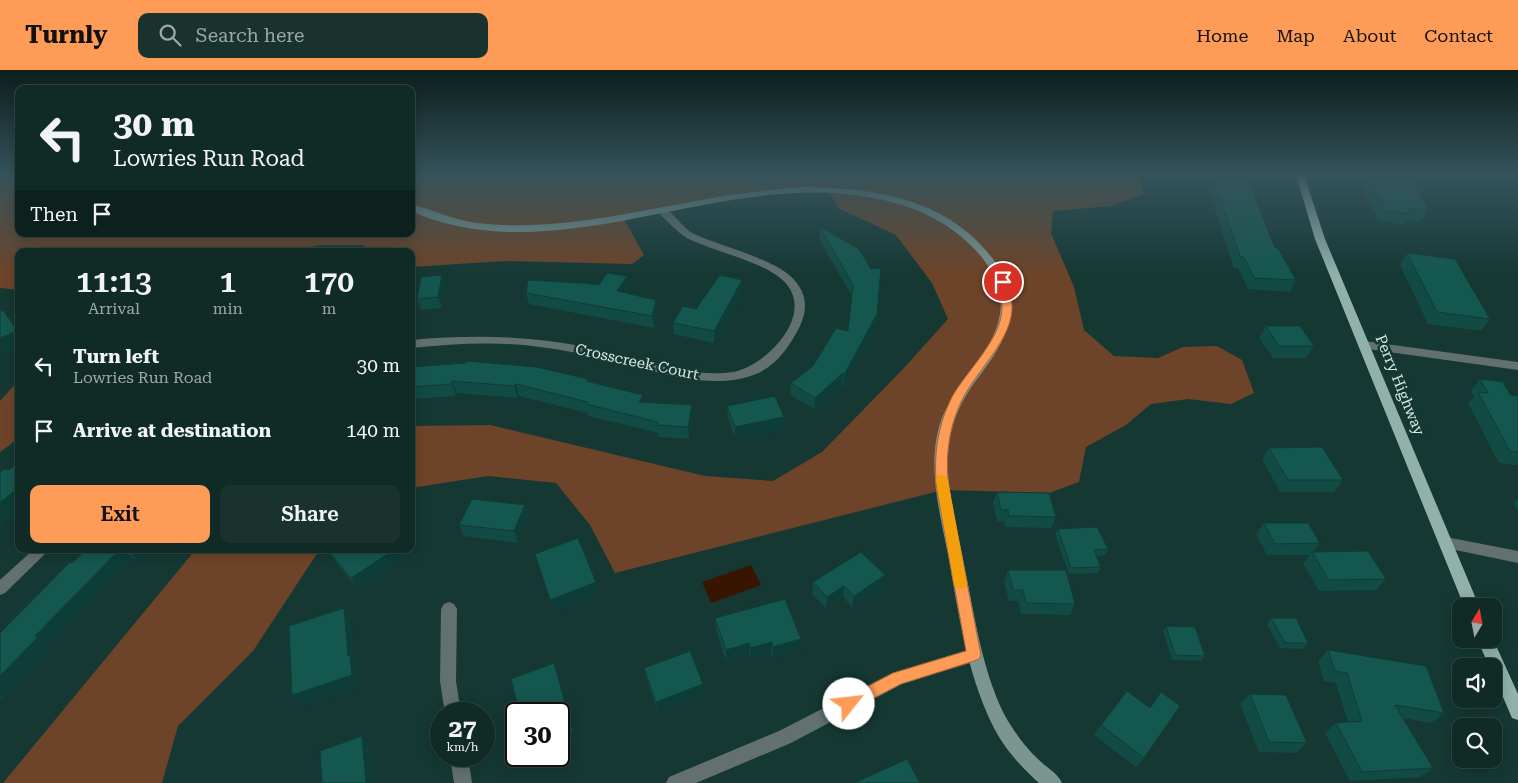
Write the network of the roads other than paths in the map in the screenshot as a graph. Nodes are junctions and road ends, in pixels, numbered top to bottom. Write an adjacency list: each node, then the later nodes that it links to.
1 (678, 208): 5 (street)
2 (919, 208): 16 (street)
3 (1310, 208): 7 (main road, Perry Highway)
4 (415, 209): 5 (street)
5 (662, 211): 6 (street, Crosscreek Court)
6 (415, 344)
7 (1364, 345): 8 (street); 9 (main road, Perry Highway)
8 (1518, 366)
9 (1446, 544): 11 (street); 13 (main road, Perry Highway)
10 (39, 553): 12 (street)
11 (1518, 557)
12 (0, 589)
13 (1469, 598)
14 (449, 609): 17 (street)
15 (1489, 648): 18 (main road)
16 (974, 655): 21 (street); 22 (street)
17 (451, 702)
18 (1518, 712)
19 (461, 767): 20 (street)
20 (463, 783)
21 (675, 783)
22 (1052, 783)

